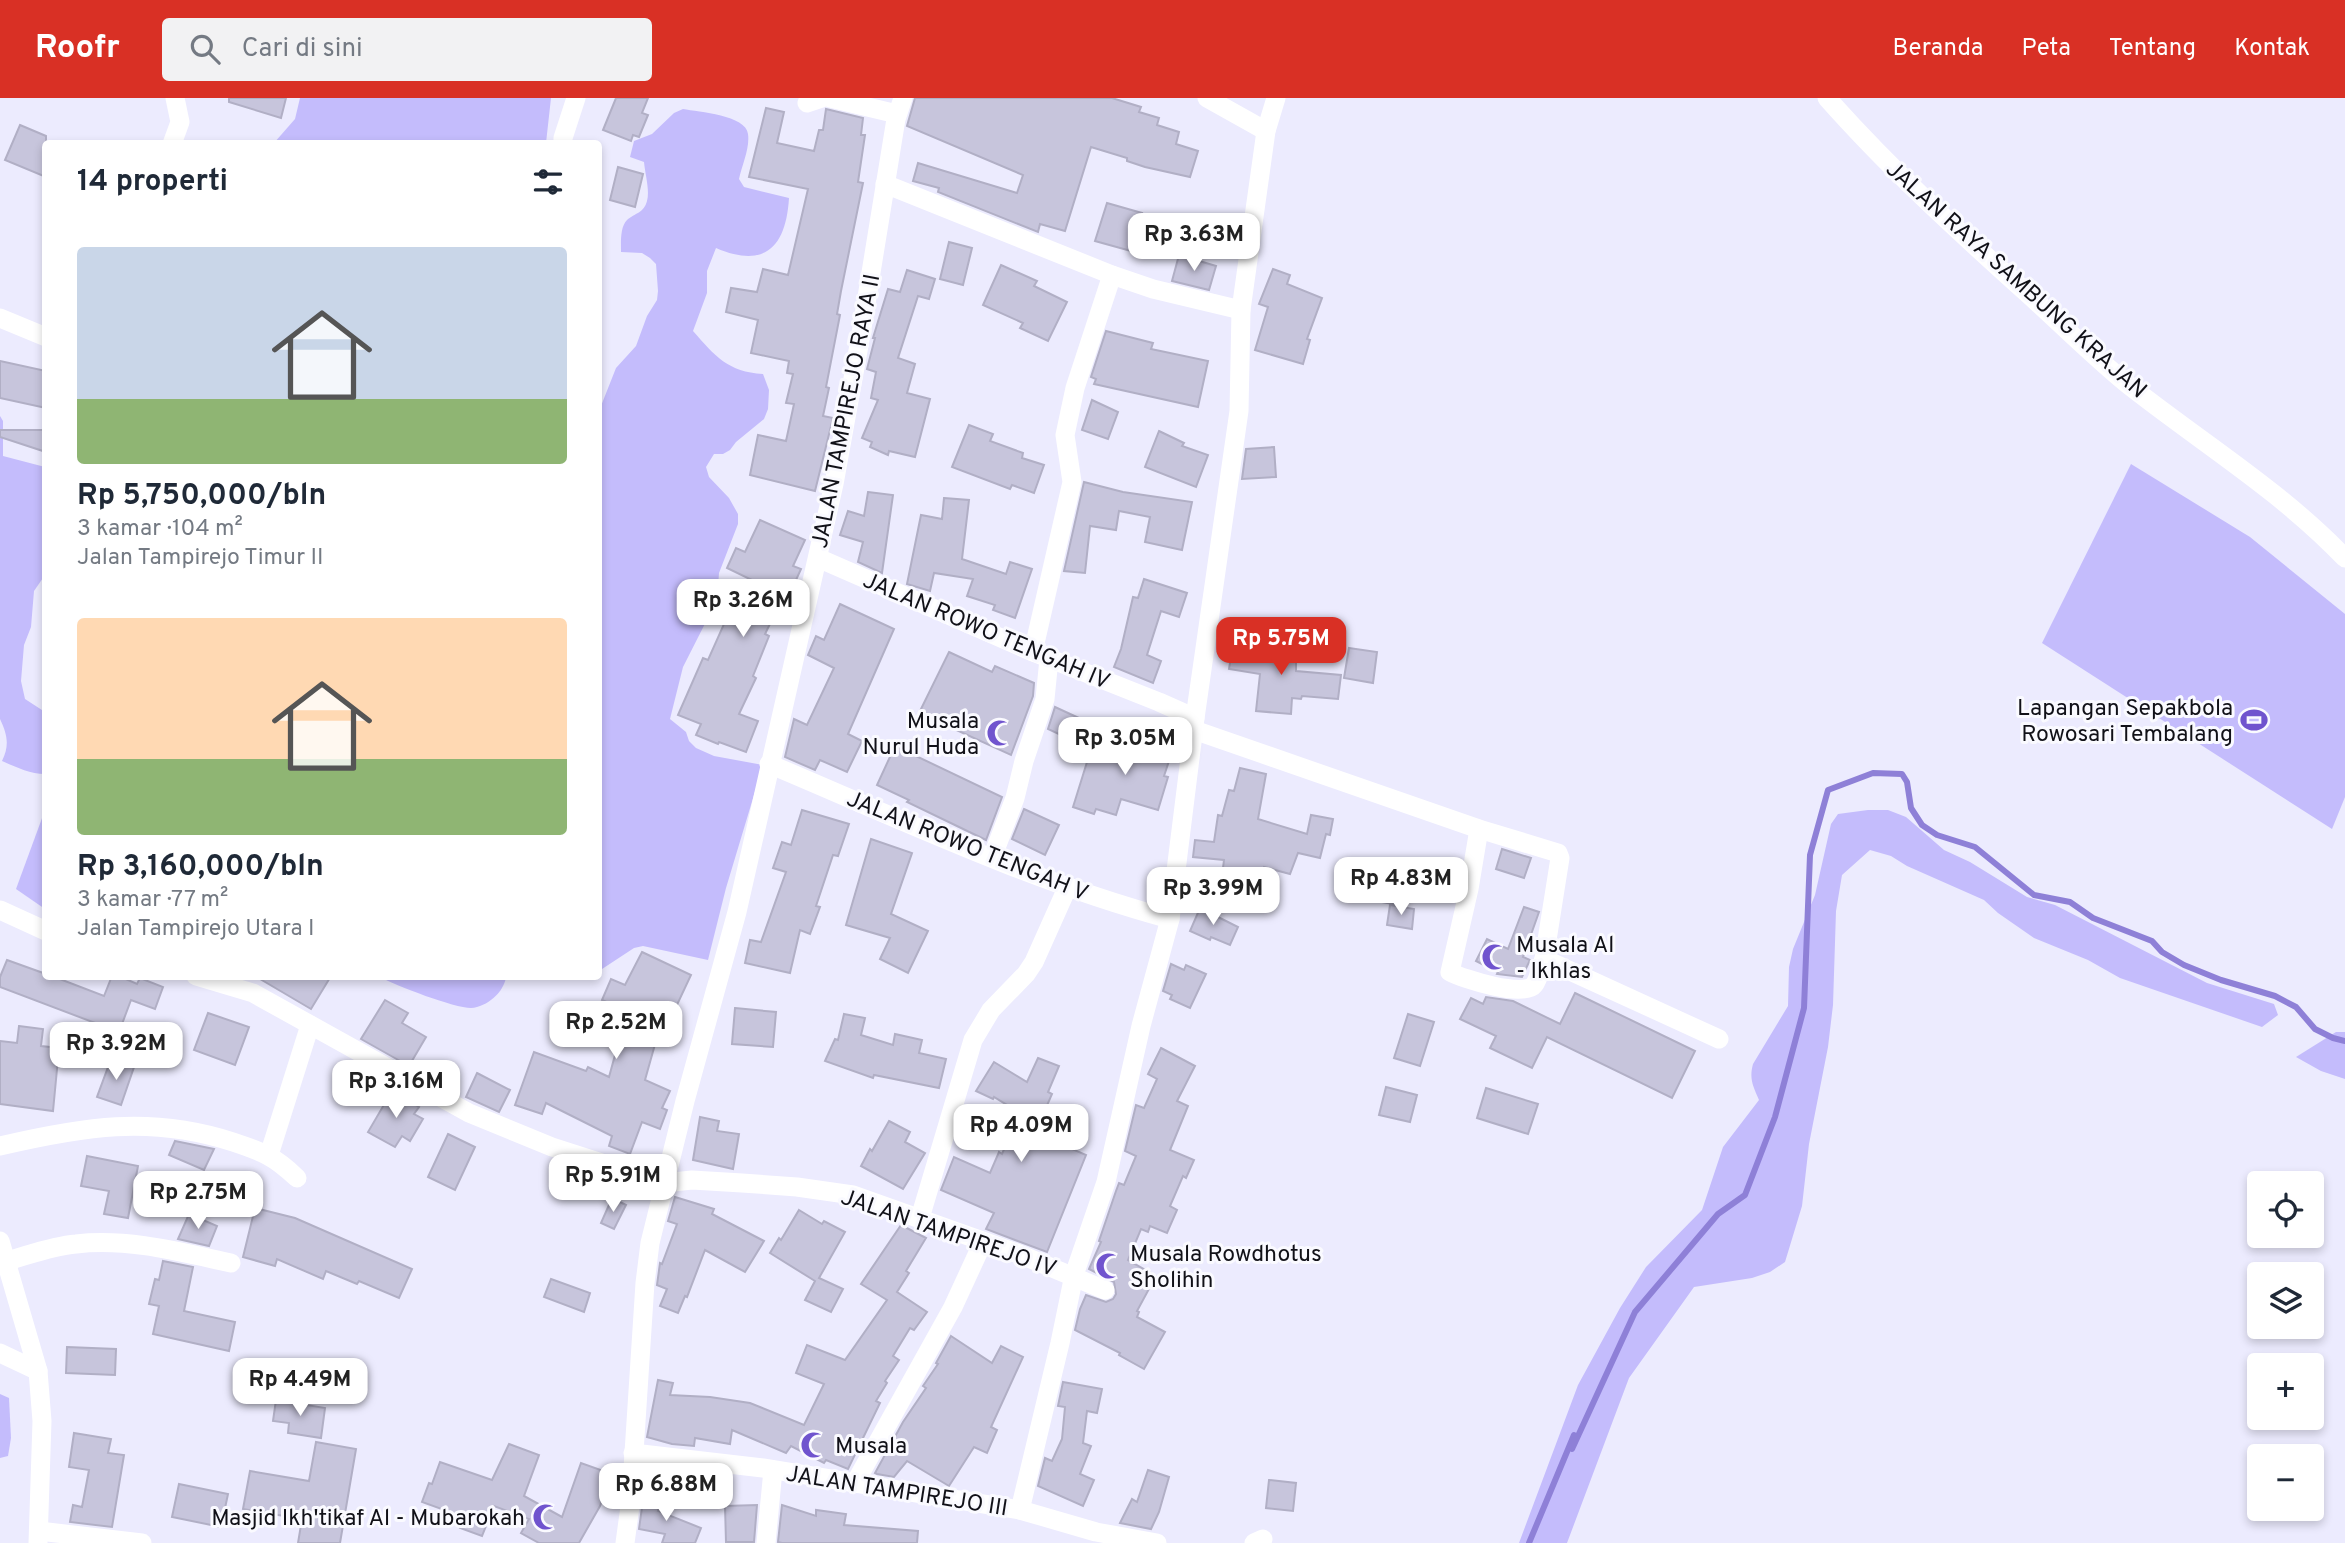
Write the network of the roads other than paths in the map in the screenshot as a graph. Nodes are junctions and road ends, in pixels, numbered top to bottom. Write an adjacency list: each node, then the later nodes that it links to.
1 (176, 98): 9 (street)
2 (576, 98): 10 (street)
3 (830, 98): 7 (street)
4 (1207, 98): 8 (street)
5 (1276, 98): 8 (street)
6 (1827, 98): 17 (street, JALAN RAYA SAMBUNG KRAJAN)
7 (900, 106): 11 (street, JALAN TAMPIREJO RAYA II)
8 (1266, 131): 13 (street)
9 (173, 140)
10 (563, 140)
11 (885, 184): 12 (street); 16 (street, JALAN TAMPIREJO RAYA II)
12 (1112, 275): 13 (street); 18 (street)
13 (1241, 310): 19 (street)
14 (0, 318): 15 (street)
15 (42, 335)
16 (818, 558): 18 (street, JALAN ROWO TENGAH IV); 20 (street, JALAN TAMPIREJO RAYA II)
17 (2345, 558)
18 (1041, 656): 19 (street, JALAN ROWO TENGAH IV); 22 (street)
19 (1194, 724): 21 (street, JALAN ROWO TENGAH IV); 25 (street)
20 (769, 764): 22 (street, JALAN ROWO TENGAH V); 34 (street, JALAN TAMPIREJO RAYA II)
21 (1479, 829): 27 (street, JALAN ROWO TENGAH IV); 27 (street)
22 (992, 858): 23 (street, JALAN ROWO TENGAH V)
23 (1068, 886): 25 (street, JALAN ROWO TENGAH V); 35 (street)
24 (0, 910): 26 (street)
25 (1170, 919): 40 (street)
26 (42, 930)
27 (1544, 959): 30 (street)
28 (209, 980): 29 (street)
29 (310, 1025): 32 (street); 34 (street)
30 (1719, 1039)
31 (0, 1146): 32 (street)
32 (269, 1155): 33 (street)
33 (297, 1178)
34 (664, 1183): 35 (street, JALAN TAMPIREJO IV); 44 (street, JALAN TAMPIREJO RAYA II)
35 (920, 1218): 37 (street, JALAN TAMPIREJO IV)
36 (0, 1241): 38 (street)
37 (983, 1241): 40 (street, JALAN TAMPIREJO IV); 46 (street)
38 (7, 1261): 39 (street); 43 (street)
39 (231, 1263)
40 (1074, 1275): 41 (street, JALAN TAMPIREJO IV); 47 (street)
41 (1105, 1290)
42 (0, 1353): 43 (street)
43 (38, 1371): 48 (street)
44 (633, 1453): 45 (street, JALAN TAMPIREJO III); 51 (street, JALAN TAMPIREJO RAYA II)
45 (773, 1470): 46 (street, JALAN TAMPIREJO III); 52 (street)
46 (855, 1483): 47 (street, JALAN TAMPIREJO III)
47 (1020, 1510): 49 (street, JALAN TAMPIREJO III)
48 (38, 1537): 50 (street)
49 (1095, 1537): 53 (street, JALAN TAMPIREJO III)
50 (142, 1543)
51 (625, 1543)
52 (766, 1543)
53 (1157, 1543)

